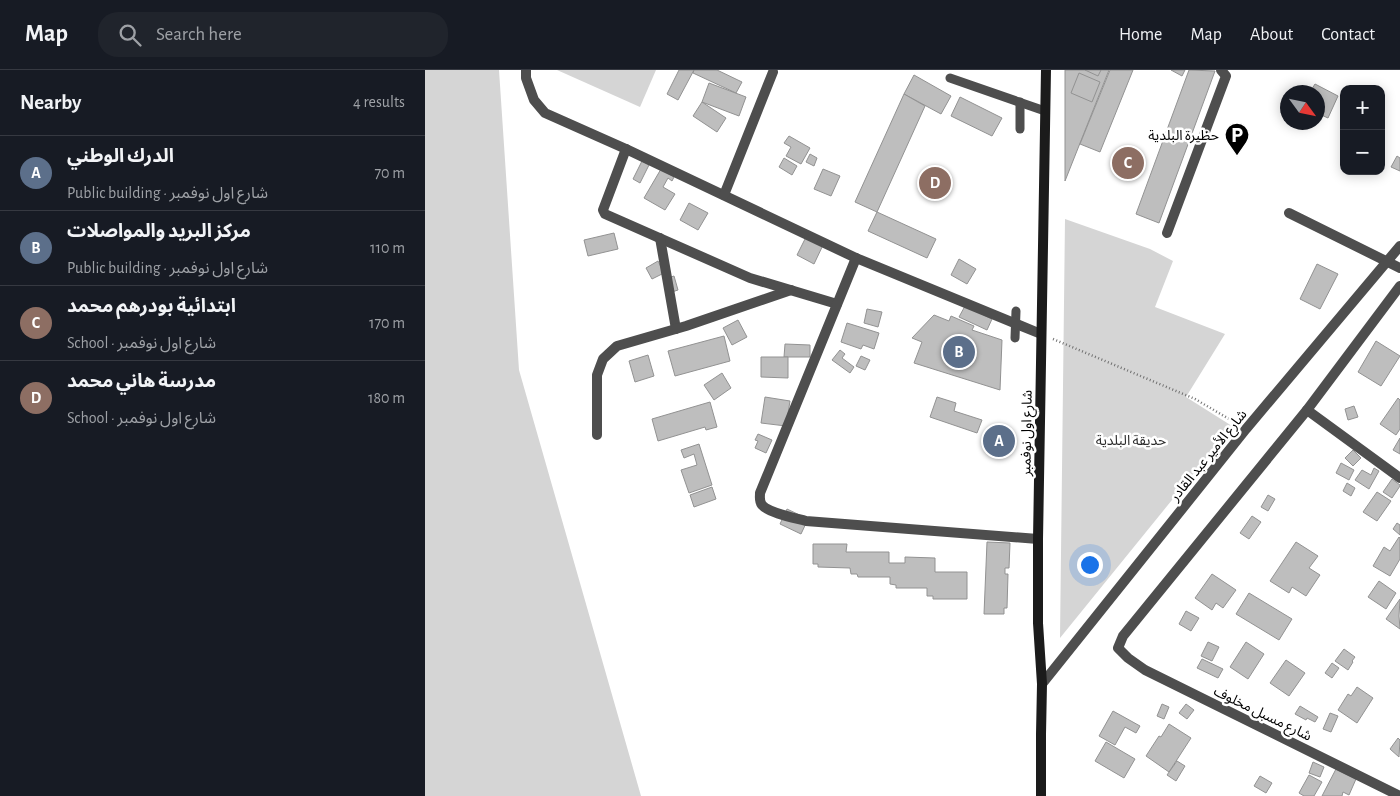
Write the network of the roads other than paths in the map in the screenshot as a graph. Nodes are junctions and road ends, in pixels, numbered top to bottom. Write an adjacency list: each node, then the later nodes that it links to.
1 (526, 70): 9 (street)
2 (1046, 70): 7 (main road, شارع اول نوفمبر)
3 (1221, 70): 12 (street)
4 (773, 72): 10 (street)
5 (950, 78): 6 (lane)
6 (1020, 102): 7 (lane); 8 (lane)
7 (1045, 111): 24 (main road, شارع اول نوفمبر)
8 (1020, 129)
9 (626, 149): 10 (street); 13 (street)
10 (724, 195): 15 (street)
11 (1289, 213): 16 (street)
12 (1167, 233)
13 (660, 238): 19 (street); 23 (street)
14 (1400, 246): 16 (street, شارع الأمير عبد القادر)
15 (856, 258): 20 (street); 22 (street)
16 (1388, 262): 17 (street); 30 (street, شارع الأمير عبد القادر)
17 (1400, 268)
18 (1400, 286): 26 (street)
19 (791, 290): 20 (street); 23 (street)
20 (837, 304): 29 (street)
21 (1016, 311): 22 (lane)
22 (1015, 324): 24 (street); 25 (lane)
23 (676, 329): 27 (street)
24 (1041, 334): 29 (main road, شارع اول نوفمبر)
25 (1015, 338)
26 (1307, 410): 28 (street); 32 (street, شارع مسبل مخلوف)
27 (597, 435)
28 (1400, 478)
29 (1038, 539): 30 (main road, شارع اول نوفمبر)
30 (1042, 684): 31 (main road, شارع اول نوفمبر)
31 (1041, 796)
32 (1400, 796)

